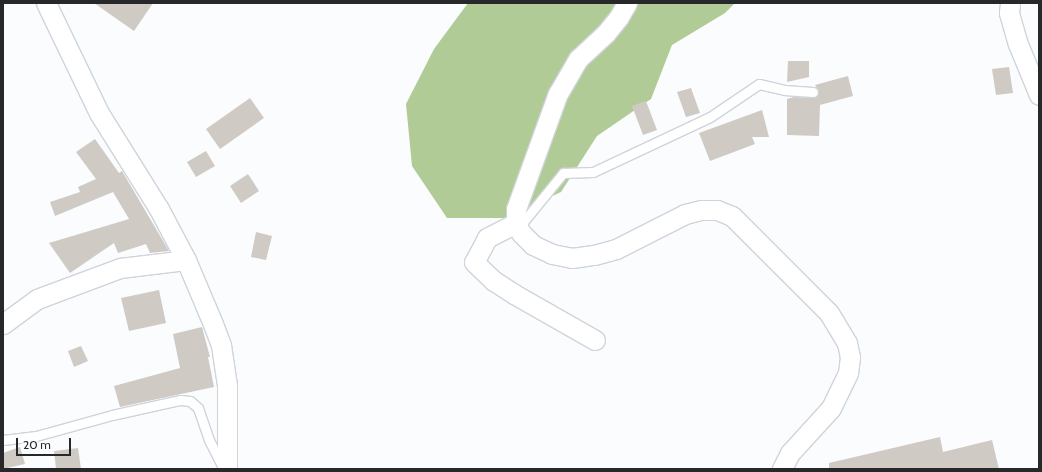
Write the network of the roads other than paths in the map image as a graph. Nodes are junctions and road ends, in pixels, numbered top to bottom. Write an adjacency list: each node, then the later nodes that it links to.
1 (46, 3): 7 (street)
2 (627, 3): 6 (street)
3 (1010, 3): 5 (street)
4 (814, 92): 6 (lane)
5 (1039, 95)
6 (517, 225): 9 (street); 13 (street)
7 (186, 260): 8 (street); 12 (street)
8 (3, 324)
9 (595, 340)
10 (3, 440): 11 (lane)
11 (223, 469)
12 (227, 469)
13 (782, 469)

